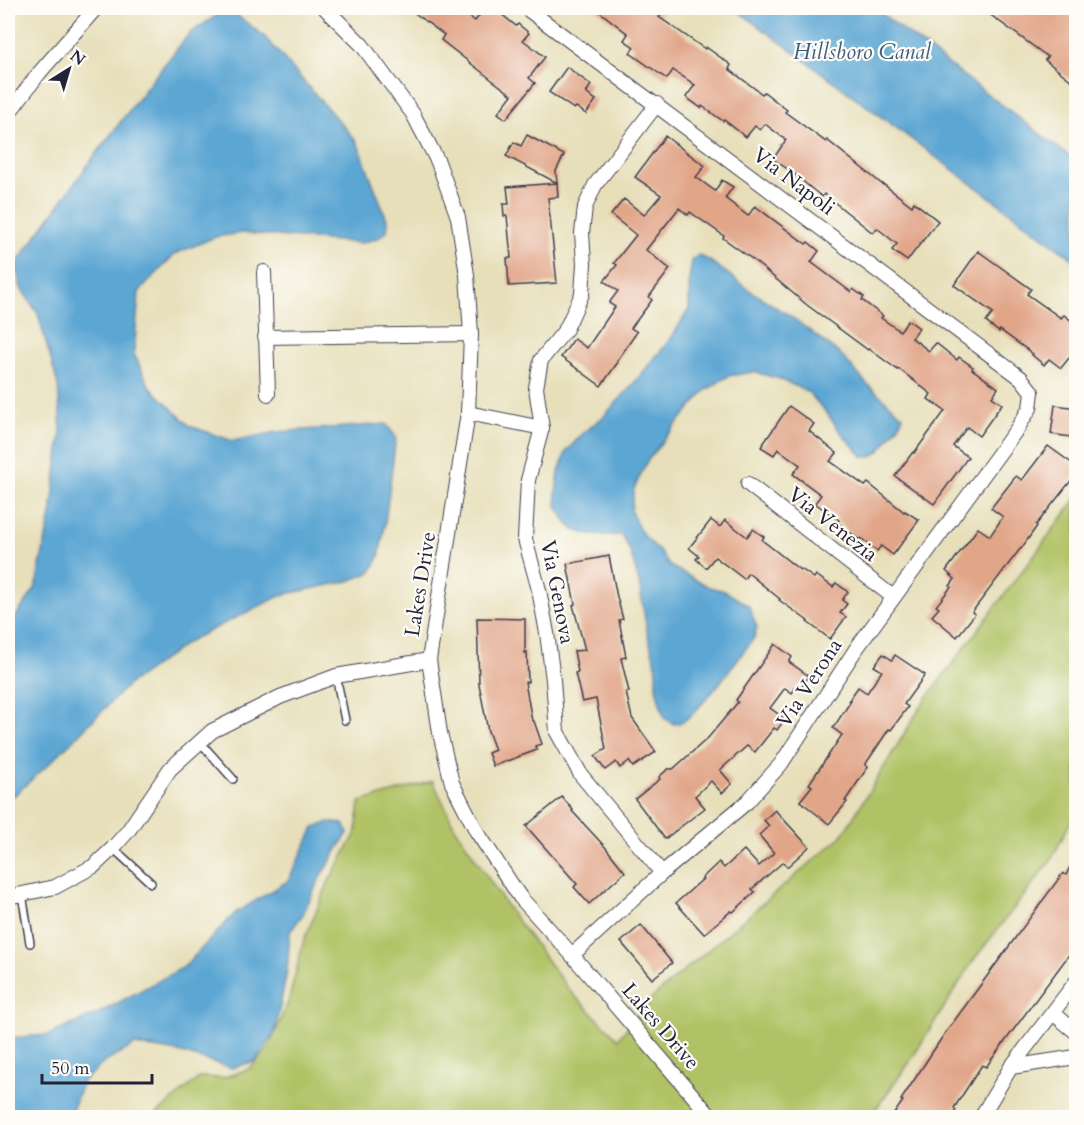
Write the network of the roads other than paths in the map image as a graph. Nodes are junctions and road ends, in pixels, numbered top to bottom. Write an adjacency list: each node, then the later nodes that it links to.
1 (96, 8): 5 (street)
2 (325, 8): 7 (street, Lakes Drive)
3 (526, 8): 4 (street, Via Napoli)
4 (657, 104): 9 (street, Via Napoli); 12 (street, Via Genova)
5 (8, 114)
6 (264, 272): 8 (street)
7 (471, 334): 8 (street); 11 (street, Lakes Drive)
8 (266, 337): 10 (street)
9 (1032, 392): 14 (street, Via Verona)
10 (268, 394)
11 (468, 413): 12 (street); 15 (street, Lakes Drive)
12 (542, 428): 21 (street, Via Genova)
13 (748, 484): 14 (street, Via Venezia)
14 (893, 597): 21 (street, Via Verona)
15 (429, 660): 16 (street); 26 (street, Lakes Drive)
16 (336, 676): 17 (lane); 18 (street)
17 (345, 720)
18 (200, 742): 19 (lane); 20 (street)
19 (233, 779)
20 (114, 848): 22 (lane); 23 (street)
21 (663, 873): 26 (street, Via Verona)
22 (151, 883)
23 (22, 894): 24 (street); 25 (lane)
24 (8, 897)
25 (30, 942)
26 (572, 955): 32 (street, Lakes Drive)
27 (1077, 982): 28 (street)
28 (1053, 1013): 29 (street); 31 (street)
29 (1077, 1032)
30 (1077, 1057): 31 (street)
31 (1011, 1067): 33 (street)
32 (712, 1118)
33 (982, 1118)

